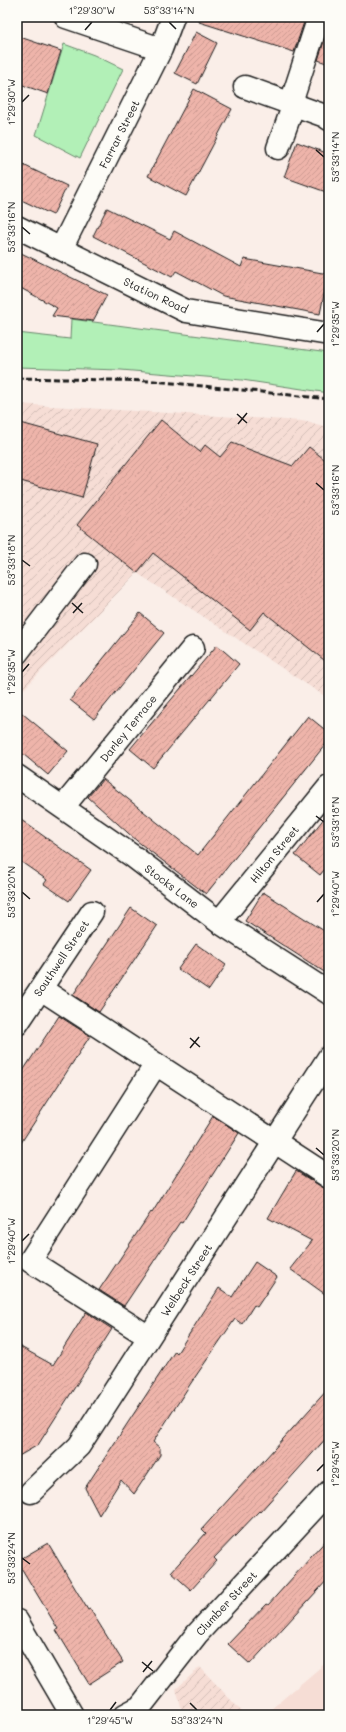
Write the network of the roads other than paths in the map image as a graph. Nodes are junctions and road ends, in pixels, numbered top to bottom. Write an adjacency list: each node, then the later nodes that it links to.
1 (66, 17): 4 (street)
2 (173, 17): 4 (street, Farrar Street)
3 (319, 17): 6 (street)
4 (161, 49): 10 (street, Farrar Street)
5 (245, 86): 6 (street)
6 (292, 104): 7 (street); 8 (street)
7 (329, 119)
8 (278, 148)
9 (17, 227): 10 (street, Station Road)
10 (61, 249): 11 (street, Station Road)
11 (329, 334)
12 (85, 564): 14 (street)
13 (193, 648): 17 (street, Darley Terrace)
14 (17, 653)
15 (17, 776): 17 (street, Stocks Lane)
16 (329, 787): 19 (street, Hilton Street)
17 (63, 807): 19 (street, Stocks Lane)
18 (92, 912): 20 (street, Southwell Street)
19 (219, 922): 21 (street, Stocks Lane)
20 (41, 989): 22 (street, Southwell Street); 24 (street)
21 (329, 993)
22 (17, 1024)
23 (329, 1058): 25 (street, Welbeck Street)
24 (156, 1064): 25 (street); 27 (street)
25 (275, 1141): 26 (street); 27 (street, Welbeck Street)
26 (329, 1177)
27 (149, 1337): 28 (street, Welbeck Street)
28 (31, 1492)
29 (329, 1492): 32 (street, Clumber Street)
30 (17, 1620): 31 (street)
31 (72, 1715)
32 (126, 1715)

